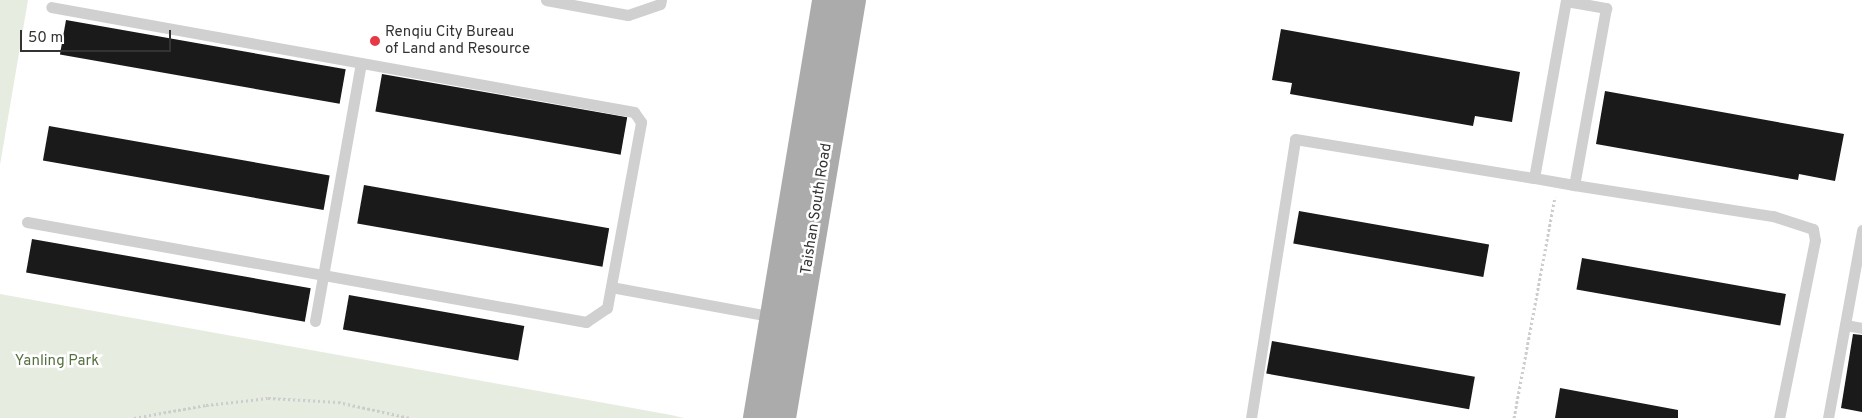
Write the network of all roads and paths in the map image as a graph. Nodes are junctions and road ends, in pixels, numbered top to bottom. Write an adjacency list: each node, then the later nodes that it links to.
1 (546, 0): 2 (lane)
2 (660, 0)
3 (826, 0): 15 (main road, Taishan South Road)
4 (852, 0): 22 (main road, Taishan South Road)
5 (1588, 3): 8 (lane); 10 (lane)
6 (51, 7): 7 (lane)
7 (361, 63): 13 (lane); 14 (lane)
8 (1534, 178): 9 (lane); 23 (lane)
9 (1558, 182): 10 (lane); 24 (path)
10 (1574, 185): 25 (lane)
11 (27, 222): 13 (lane)
12 (1862, 230): 17 (lane)
13 (323, 275): 14 (lane); 16 (lane)
14 (611, 287): 15 (lane)
15 (774, 317): 21 (main road, Taishan South Road)
16 (315, 321)
17 (1845, 324): 18 (lane); 26 (lane)
18 (1862, 328)
19 (134, 418): 20 (path)
20 (410, 418)
21 (757, 418)
22 (782, 418)
23 (1251, 418)
24 (1514, 418)
25 (1779, 418)
26 (1828, 418)

